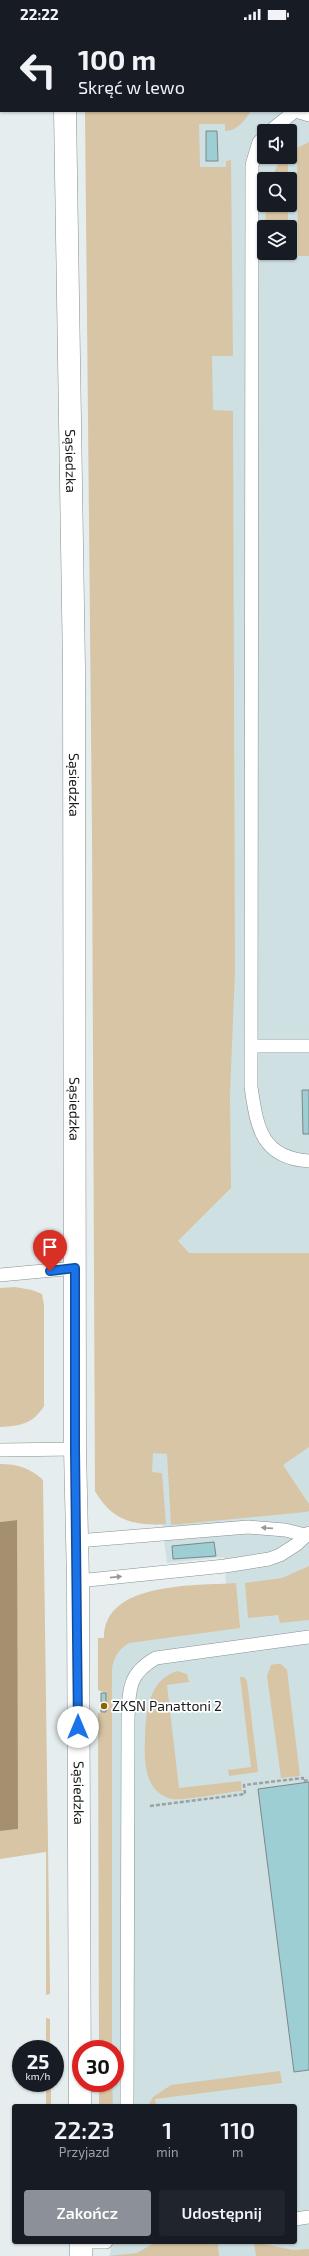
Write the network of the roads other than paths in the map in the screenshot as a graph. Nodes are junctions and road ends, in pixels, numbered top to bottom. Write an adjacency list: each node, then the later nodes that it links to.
1 (65, 112): 10 (street, Sąsiedzka)
2 (294, 112): 5 (lane)
3 (298, 112): 4 (lane)
4 (309, 115)
5 (279, 124)
6 (257, 149): 7 (lane)
7 (252, 1046): 8 (lane); 9 (lane)
8 (309, 1046)
9 (309, 1161)
10 (75, 1268): 11 (lane); 12 (street, Sąsiedzka)
11 (0, 1275)
12 (75, 1449): 13 (lane); 15 (street, Sąsiedzka)
13 (0, 1450)
14 (307, 1534): 15 (lane, one-way to 15); 16 (lane, one-way to 14)
15 (77, 1541): 16 (street, Sąsiedzka)
16 (78, 1581): 18 (street, Sąsiedzka)
17 (309, 1637): 19 (lane)
18 (80, 2104)
19 (127, 2104)
20 (309, 2217): 21 (lane)
21 (297, 2219)
22 (81, 2244): 23 (street)
23 (81, 2256)

